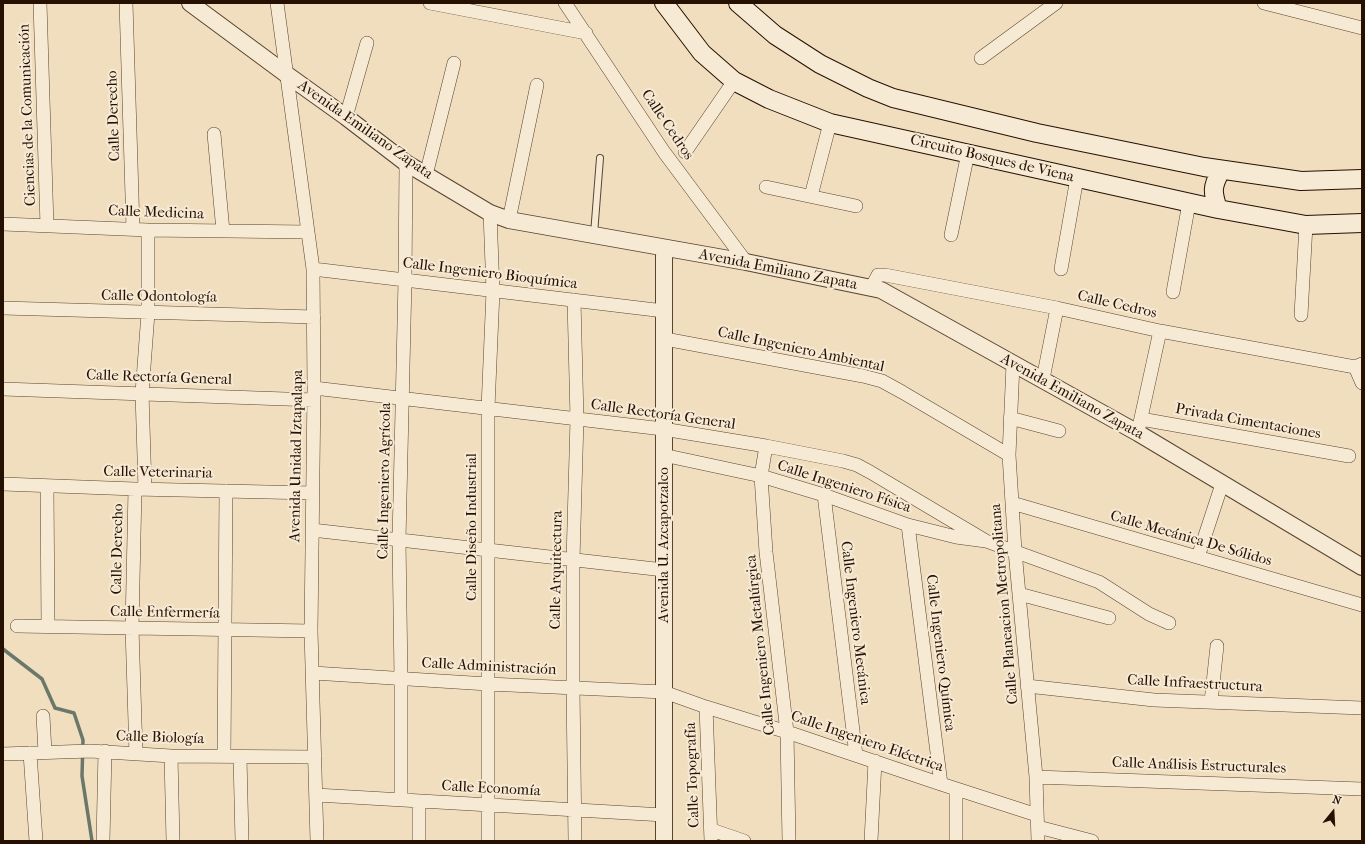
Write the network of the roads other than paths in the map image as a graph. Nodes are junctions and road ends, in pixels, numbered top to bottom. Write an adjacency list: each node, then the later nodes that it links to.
1 (40, 3): 40 (street, Ciencias de la Comunicación)
2 (126, 3): 41 (street, Calle Derecho)
3 (190, 3): 16 (street, Avenida Emiliano Zapata)
4 (277, 3): 16 (street, Avenida Unidad Iztapalapa)
5 (430, 3): 12 (street)
6 (565, 3): 12 (street, Calle Cedros)
7 (738, 3): 26 (main road)
8 (1056, 3): 14 (street)
9 (1264, 3): 11 (street)
10 (667, 4): 17 (main road, Circuito Bosques de Viena)
11 (1362, 28)
12 (586, 33): 48 (street, Calle Cedros)
13 (367, 43): 19 (street)
14 (981, 58)
15 (454, 63): 27 (street)
16 (286, 74): 19 (street, Avenida Emiliano Zapata); 44 (street, Avenida Unidad Iztapalapa)
17 (734, 81): 20 (main road, Circuito Bosques de Viena); 22 (street)
18 (537, 85): 36 (street)
19 (346, 117): 25 (street, Avenida Emiliano Zapata)
20 (830, 123): 23 (main road, Circuito Bosques de Viena); 31 (street)
21 (214, 134): 43 (street)
22 (685, 152)
23 (968, 153): 28 (main road, Circuito Bosques de Viena); 46 (street)
24 (600, 158): 45 (lane)
25 (406, 163): 27 (street, Avenida Emiliano Zapata); 51 (street, Calle Ingeniero Agrícola)
26 (1213, 168): 29 (main road); 32 (main road); 34 (main road)
27 (426, 175): 35 (street, Avenida Emiliano Zapata)
28 (1077, 178): 32 (main road, Circuito Bosques de Viena); 49 (street)
29 (1362, 179)
30 (766, 187): 31 (street)
31 (811, 196): 33 (street)
32 (1191, 203): 34 (main road, Circuito Bosques de Viena); 54 (street)
33 (856, 206)
34 (1218, 209): 39 (main road, Circuito Bosques de Viena)
35 (490, 213): 36 (street, Avenida Emiliano Zapata); 53 (street, Calle Diseño Industrial)
36 (509, 220): 45 (street, Avenida Emiliano Zapata)
37 (1362, 223): 39 (main road, Circuito Bosques de Viena)
38 (3, 224): 40 (street, Calle Medicina)
39 (1306, 225): 60 (street)
40 (47, 226): 41 (street, Calle Medicina)
41 (134, 228): 42 (street, Calle Medicina)
42 (148, 230): 43 (street, Calle Medicina); 59 (street, Calle Derecho)
43 (222, 231): 44 (street, Calle Medicina)
44 (307, 232): 50 (street, Avenida Unidad Iztapalapa)
45 (594, 235): 47 (street, Avenida Emiliano Zapata)
46 (951, 235)
47 (664, 248): 48 (street, Avenida Emiliano Zapata); 58 (street, Avenida U. Azcapotzalco)
48 (746, 262): 52 (street, Avenida Emiliano Zapata)
49 (1061, 269)
50 (313, 270): 51 (street, Calle Ingeniero Bioquímica); 61 (street, Avenida Unidad Iztapalapa)
51 (405, 280): 53 (street, Calle Ingeniero Bioquímica); 71 (street, Calle Ingeniero Agrícola)
52 (871, 288): 57 (street, Calle Cedros); 64 (street, Avenida Emiliano Zapata)
53 (493, 291): 55 (street, Calle Ingeniero Bioquímica); 72 (street, Calle Diseño Industrial)
54 (1173, 292)
55 (574, 300): 58 (street, Calle Ingeniero Bioquímica); 74 (street, Calle Arquitectura)
56 (3, 308): 59 (street, Calle Odontología)
57 (1057, 308): 62 (street, Calle Cedros); 66 (street)
58 (664, 311): 63 (street, Avenida U. Azcapotzalco)
59 (148, 313): 61 (street, Calle Odontología); 69 (street, Calle Derecho)
60 (1301, 315)
61 (314, 316): 70 (street, Avenida Unidad Iztapalapa)
62 (1160, 331): 65 (street, Calle Cedros); 75 (street)
63 (665, 338): 76 (street, Avenida U. Azcapotzalco); 80 (street, Calle Ingeniero Ambiental)
64 (1013, 364): 66 (street, Avenida Emiliano Zapata); 73 (street, Calle Planeacion Metropolitana)
65 (1359, 366): 67 (street)
66 (1043, 379): 75 (street, Avenida Emiliano Zapata)
67 (1362, 383)
68 (3, 389): 69 (street, Calle Rectoría General)
69 (142, 393): 70 (street, Calle Rectoría General); 86 (street, Calle Derecho)
70 (314, 394): 71 (street, Calle Rectoría General); 88 (street, Avenida Unidad Iztapalapa)
71 (402, 398): 72 (street, Calle Rectoría General); 93 (street, Calle Ingeniero Agrícola)
72 (488, 408): 74 (street, Calle Rectoría General); 95 (street, Calle Diseño Industrial)
73 (1010, 418): 77 (street); 80 (street, Calle Planeacion Metropolitana)
74 (577, 419): 76 (street, Calle Rectoría General); 98 (street, Calle Arquitectura)
75 (1140, 426): 81 (street, Privada Cimentaciones); 84 (street, Avenida Emiliano Zapata)
76 (663, 429): 78 (street, Calle Rectoría General); 79 (street, Avenida U. Azcapotzalco)
77 (1059, 432)
78 (766, 446): 82 (street, Calle Ingeniero Metalúrgica); 94 (street, Calle Rectoría General)
79 (663, 455): 82 (street, Calle Ingeniero Física); 100 (street, Avenida U. Azcapotzalco)
80 (1009, 455): 90 (street, Calle Planeacion Metropolitana)
81 (1349, 456)
82 (761, 476): 89 (street, Calle Ingeniero Física); 121 (street, Calle Ingeniero Metalúrgica)
83 (3, 484): 85 (street, Calle Veterinaria)
84 (1222, 484): 97 (street); 99 (street, Avenida Emiliano Zapata)
85 (47, 486): 86 (street, Calle Veterinaria); 106 (street)
86 (140, 489): 87 (street, Calle Veterinaria); 107 (street, Calle Derecho)
87 (226, 491): 88 (street, Calle Veterinaria); 108 (street)
88 (312, 493): 92 (street, Avenida Unidad Iztapalapa)
89 (824, 495): 91 (street, Calle Ingeniero Física); 127 (street, Calle Ingeniero Mecánica)
90 (1012, 503): 96 (street, Calle Planeacion Metropolitana); 97 (street, Calle Mecánica De Sólidos)
91 (908, 525): 94 (street, Calle Ingeniero Física); 134 (street, Calle Ingeniero Química)
92 (312, 530): 93 (street); 109 (street, Avenida Unidad Iztapalapa)
93 (399, 540): 95 (street); 112 (street, Calle Ingeniero Agrícola)
94 (986, 541): 96 (street, Calle Ingeniero Física)
95 (488, 550): 98 (street); 113 (street, Calle Diseño Industrial)
96 (1015, 551): 101 (street, Calle Planeacion Metropolitana); 104 (street, Calle Ingeniero Física)
97 (1198, 557): 102 (street, Calle Mecánica De Sólidos)
98 (573, 560): 100 (street); 115 (street, Calle Arquitectura)
99 (1362, 567)
100 (664, 570): 116 (street, Avenida U. Azcapotzalco)
101 (1019, 594): 103 (street); 114 (street, Calle Planeacion Metropolitana)
102 (1362, 605)
103 (1110, 618)
104 (1169, 623)
105 (17, 626): 106 (street, Calle Enfermería)
106 (48, 626): 107 (street, Calle Enfermería)
107 (132, 628): 108 (street, Calle Enfermería); 126 (street, Calle Derecho)
108 (225, 630): 109 (street, Calle Enfermería); 129 (street)
109 (311, 631): 111 (street, Avenida Unidad Iztapalapa)
110 (1217, 646): 117 (street)
111 (312, 673): 112 (street, Calle Administración); 131 (street, Avenida Unidad Iztapalapa)
112 (401, 678): 113 (street, Calle Administración); 138 (street, Calle Ingeniero Agrícola)
113 (488, 684): 115 (street, Calle Administración); 140 (street, Calle Diseño Industrial)
114 (1027, 686): 117 (street, Calle Infraestructura); 133 (street, Calle Planeacion Metropolitana)
115 (572, 688): 116 (street, Calle Administración); 141 (street, Calle Arquitectura)
116 (664, 692): 118 (street, Calle Ingeniero Eléctrica); 142 (street, Avenida U. Azcapotzalco)
117 (1211, 702): 119 (street, Calle Infraestructura)
118 (706, 707): 121 (street, Calle Ingeniero Eléctrica); 144 (street, Calle Topografía)
119 (1362, 708)
120 (43, 716): 123 (street)
121 (787, 732): 127 (street, Calle Ingeniero Eléctrica); 155 (street, Calle Ingeniero Metalúrgica)
122 (104, 751): 123 (street, Calle Biología); 126 (street, Calle Biología); 146 (street)
123 (45, 752): 124 (street, Calle Biología)
124 (30, 753): 125 (street, Calle Biología); 145 (street)
125 (3, 754)
126 (136, 754): 128 (street, Calle Biología)
127 (856, 755): 132 (street, Calle Ingeniero Eléctrica)
128 (171, 756): 129 (street, Calle Biología); 147 (street)
129 (224, 756): 130 (street, Calle Biología)
130 (240, 757): 131 (street, Calle Biología); 148 (street)
131 (315, 757): 137 (street, Avenida Unidad Iztapalapa)
132 (875, 761): 134 (street, Calle Ingeniero Eléctrica); 156 (street)
133 (1036, 777): 136 (street, Calle Análisis Estructurales); 143 (street, Calle Planeacion Metropolitana)
134 (941, 784): 135 (street, Calle Ingeniero Eléctrica)
135 (956, 789): 143 (street, Calle Ingeniero Eléctrica); 157 (street)
136 (1362, 789)
137 (316, 794): 138 (street, Calle Economía); 149 (street, Avenida Unidad Iztapalapa)
138 (401, 800): 139 (street, Calle Economía)
139 (419, 801): 140 (street, Calle Economía); 150 (street)
140 (488, 804): 141 (street, Calle Economía); 151 (street, Calle Diseño Industrial)
141 (574, 810): 142 (street, Calle Economía); 152 (street, Calle Arquitectura)
142 (664, 815): 153 (street, Avenida U. Azcapotzalco)
143 (1038, 821): 158 (street, Calle Planeacion Metropolitana); 159 (street, Calle Ingeniero Eléctrica)
144 (712, 836): 154 (street)
145 (36, 841)
146 (103, 841)
147 (173, 841)
148 (242, 841)
149 (317, 841)
150 (419, 841)
151 (488, 841)
152 (575, 841)
153 (664, 841)
154 (744, 841)
155 (789, 841)
156 (871, 841)
157 (956, 841)
158 (1038, 841)
159 (1092, 841)

